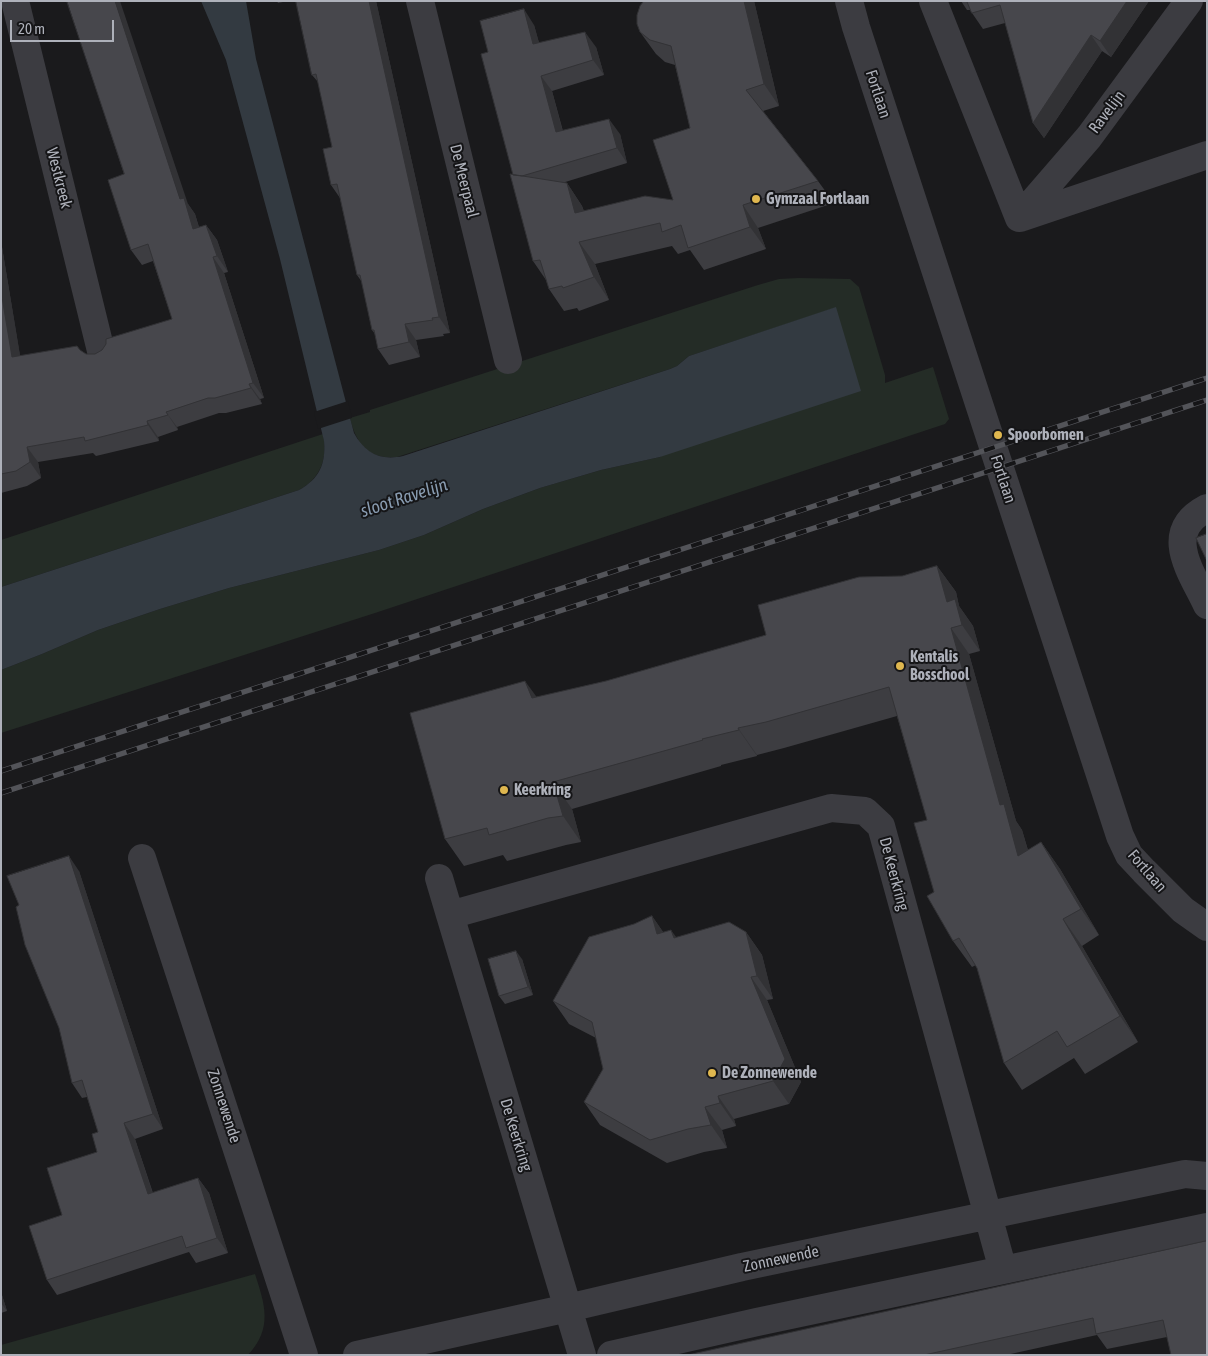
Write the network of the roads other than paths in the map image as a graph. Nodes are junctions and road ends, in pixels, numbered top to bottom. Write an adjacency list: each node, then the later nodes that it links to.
1 (15, 1): 8 (street, Westkreek)
2 (420, 1): 9 (street, De Meerpaal)
3 (849, 1): 15 (street, Fortlaan)
4 (933, 1): 7 (street)
5 (1189, 1): 7 (street, Ravelijn)
6 (1207, 155): 7 (street)
7 (1018, 218)
8 (102, 355)
9 (508, 360)
10 (1207, 508): 11 (street)
11 (1207, 605)
12 (142, 858): 21 (street, Zonnewende)
13 (439, 878): 14 (street, De Keerkring)
14 (450, 916): 17 (street, De Keerkring); 20 (street, De Keerkring)
15 (1207, 927)
16 (1207, 1176): 17 (street, Zonnewende)
17 (988, 1215): 19 (street, De Keerkring); 20 (street, Zonnewende)
18 (1207, 1227): 19 (street)
19 (1003, 1270): 24 (street)
20 (568, 1308): 22 (street, Zonnewende); 23 (street, De Keerkring)
21 (304, 1355)
22 (357, 1355)
23 (582, 1355)
24 (611, 1355)

